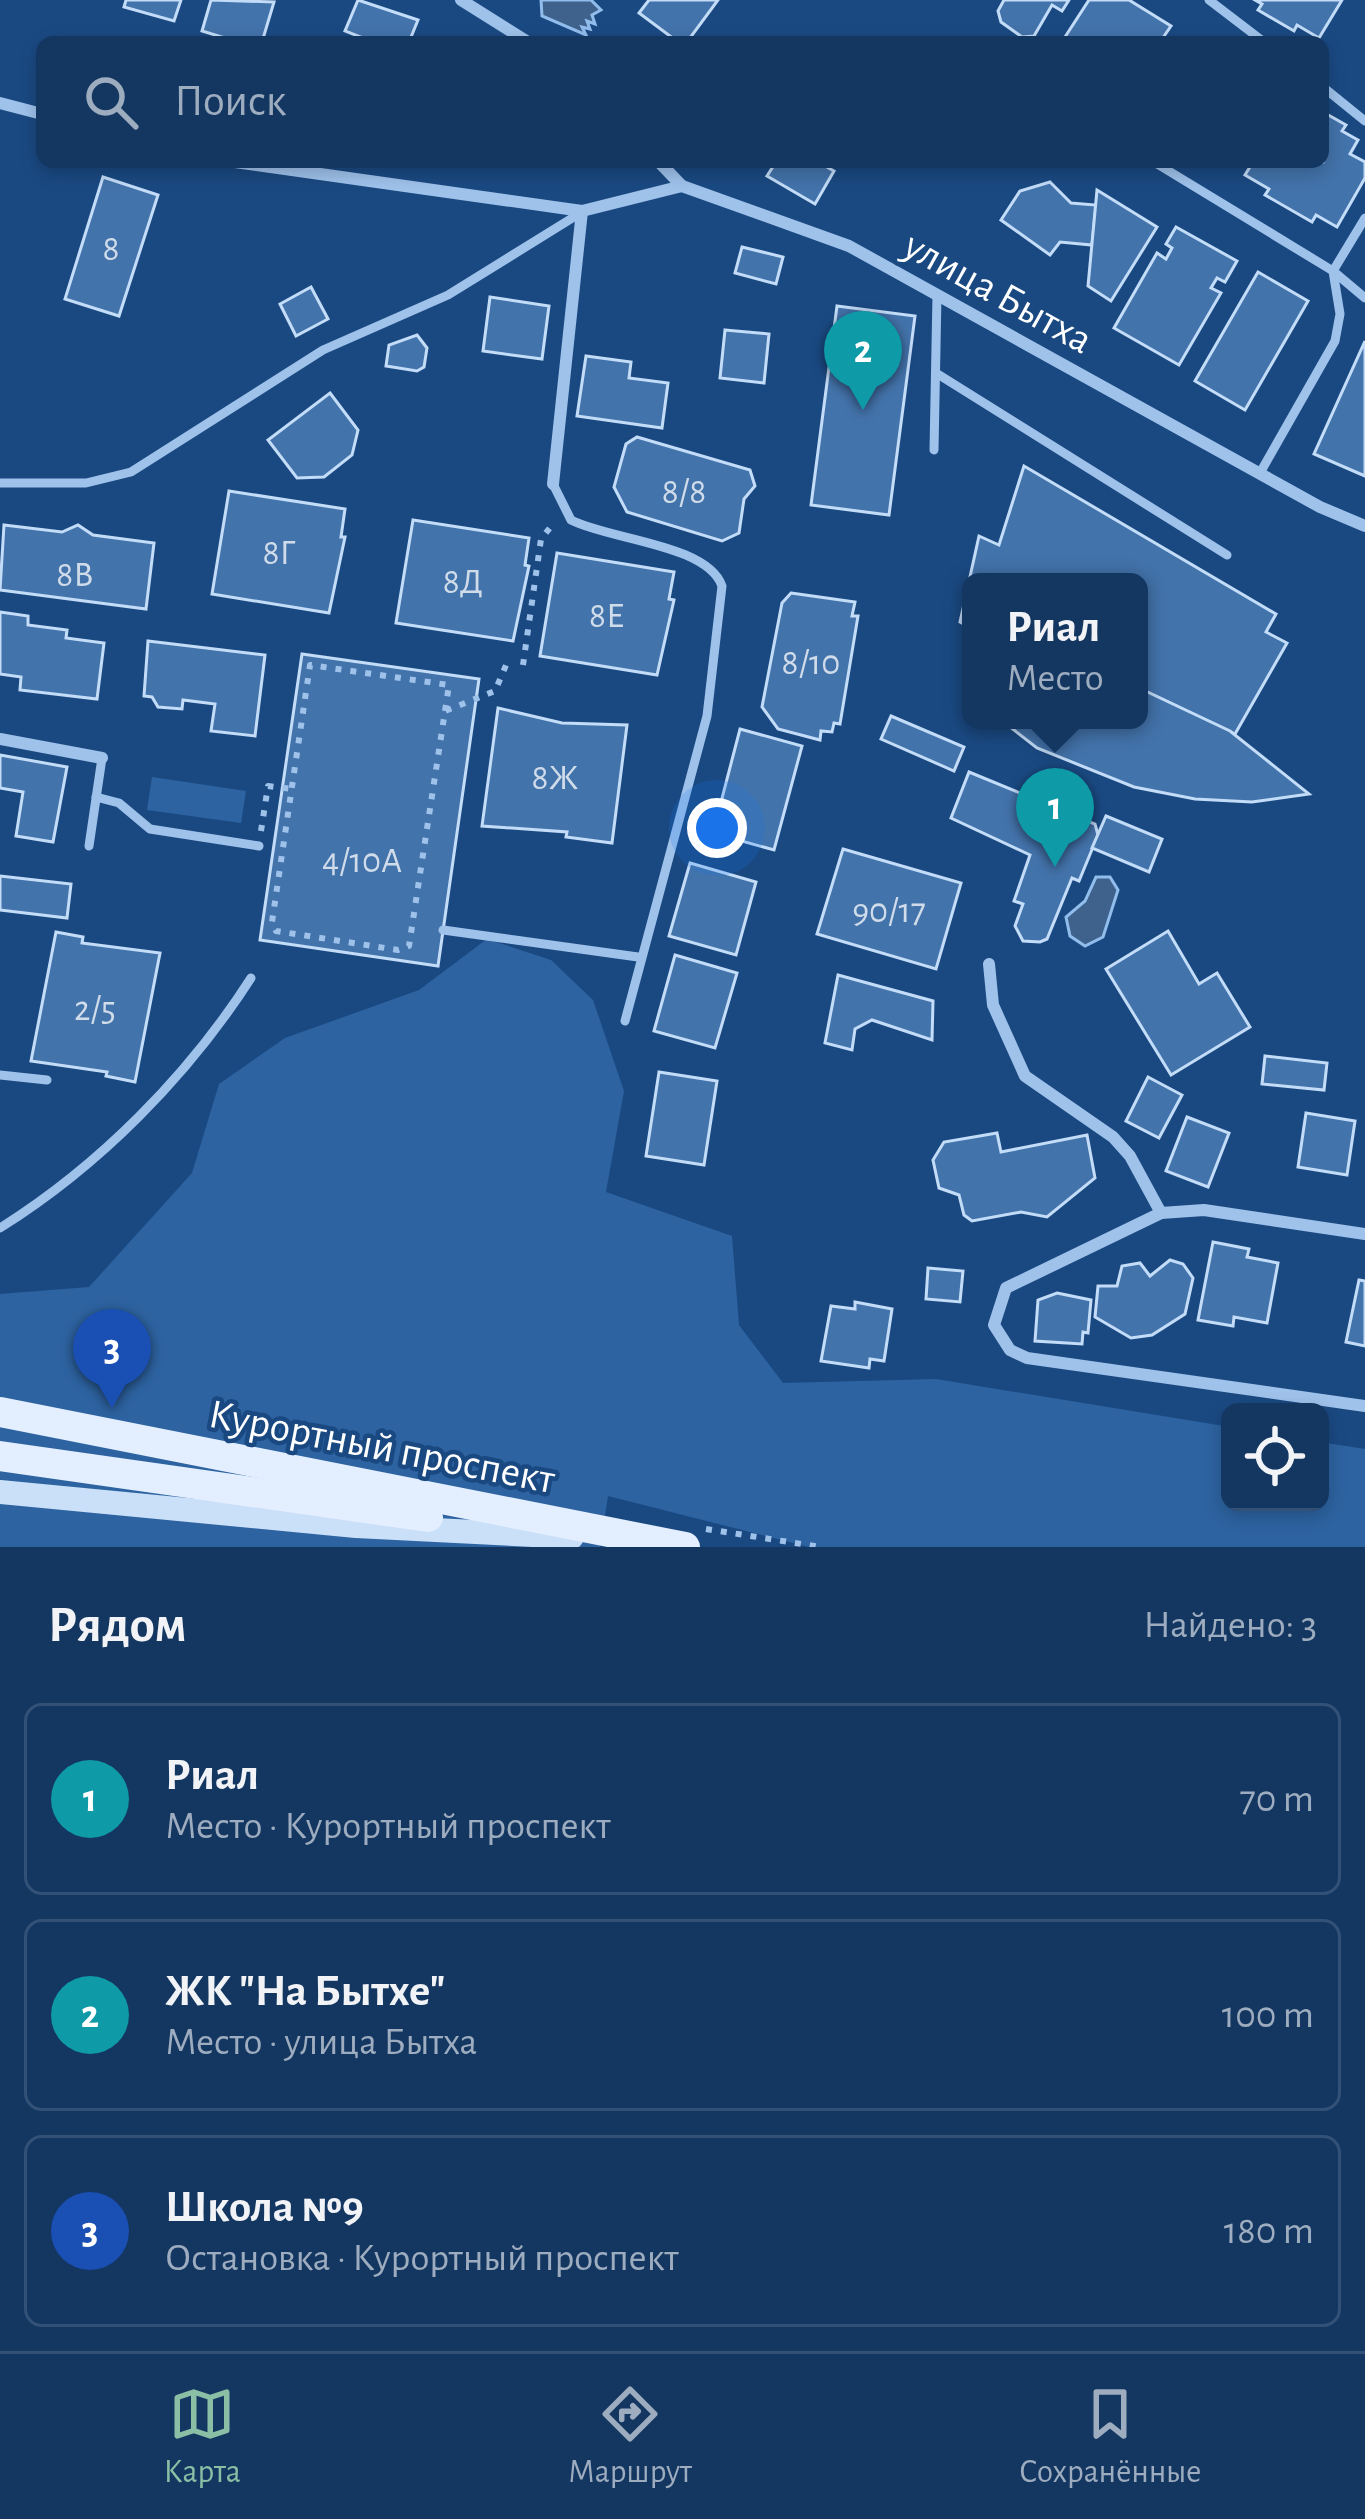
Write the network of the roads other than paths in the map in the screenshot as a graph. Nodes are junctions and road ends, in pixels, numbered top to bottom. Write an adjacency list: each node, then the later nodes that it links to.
1 (461, 0): 3 (street)
2 (1209, 0): 4 (lane)
3 (518, 36)
4 (1256, 36)
5 (1329, 92): 8 (lane)
6 (0, 103): 7 (street)
7 (36, 112)
8 (1365, 121)
9 (277, 168): 13 (street)
10 (664, 168): 12 (street)
11 (1164, 168): 15 (lane)
12 (682, 186): 13 (street); 16 (street, улица Бытха)
13 (582, 212): 21 (lane); 22 (street)
14 (1365, 218): 15 (lane)
15 (1333, 271): 17 (lane); 20 (lane)
16 (938, 295): 18 (lane); 20 (street, улица Бытха)
17 (1365, 298)
18 (936, 373): 19 (lane); 24 (lane)
19 (934, 449)
20 (1260, 473): 23 (street, улица Бытха)
21 (0, 483)
22 (553, 484): 31 (lane)
23 (1365, 526)
24 (1227, 555)
25 (0, 739): 26 (street)
26 (102, 758): 27 (lane)
27 (96, 797): 28 (lane); 29 (lane)
28 (89, 846)
29 (259, 846)
30 (443, 930): 31 (lane)
31 (638, 956): 34 (lane)
32 (989, 964): 37 (street)
33 (251, 978): 38 (lane)
34 (625, 1021)
35 (0, 1075): 36 (lane)
36 (47, 1080)
37 (1161, 1213): 39 (street); 40 (street)
38 (0, 1228)
39 (1365, 1234)
40 (1365, 1406)
41 (0, 1412): 44 (main road, Курортный проспект)
42 (0, 1456): 45 (main road, Курортный проспект)
43 (0, 1492): 45 (main road)
44 (606, 1532): 45 (main road, Курортный проспект); 46 (main road, Курортный проспект)
45 (572, 1538)
46 (685, 1547)

